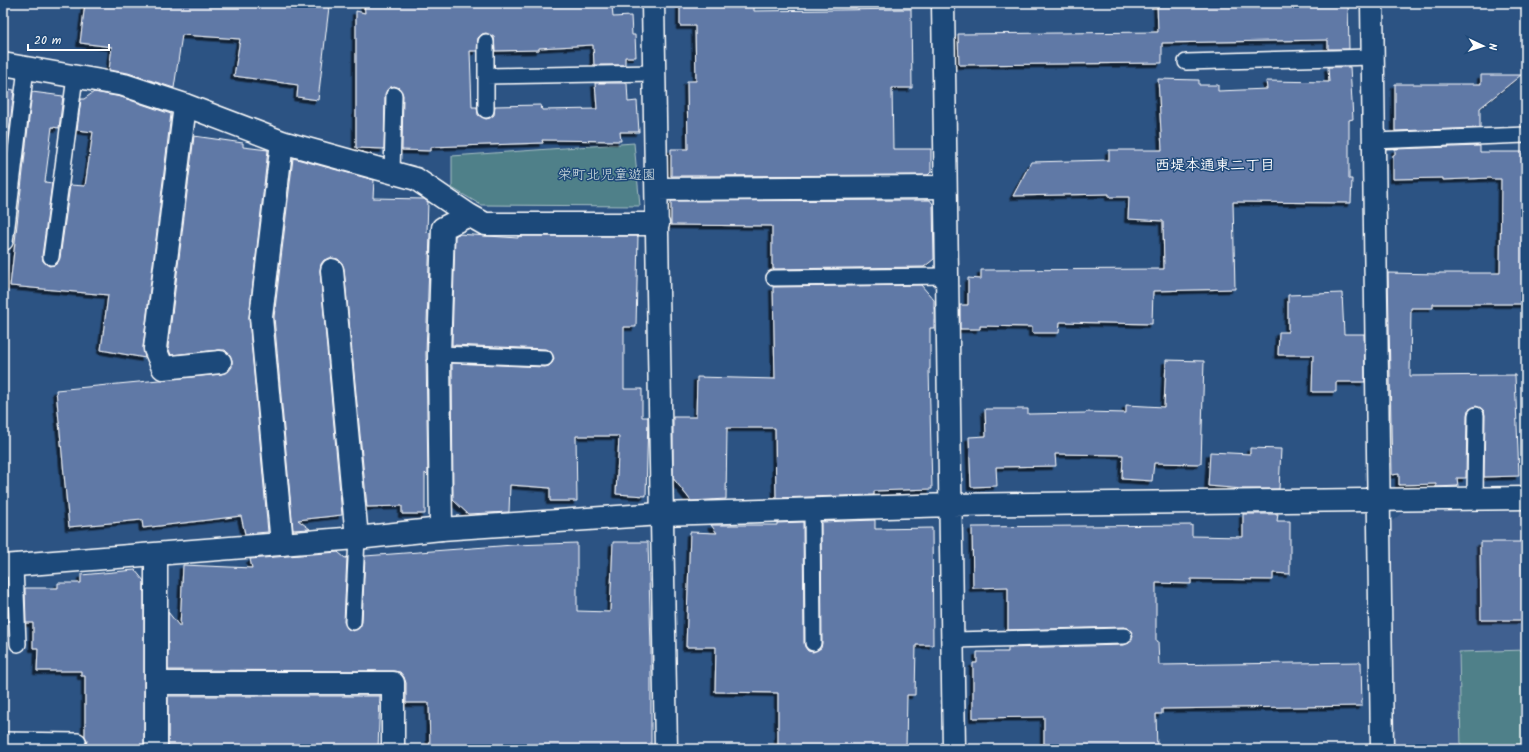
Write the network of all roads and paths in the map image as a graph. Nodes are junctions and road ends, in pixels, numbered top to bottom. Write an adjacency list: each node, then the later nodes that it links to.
1 (653, 3): 9 (street)
2 (943, 3): 19 (street)
3 (1372, 3): 5 (street)
4 (486, 42): 10 (lane)
5 (1372, 57): 6 (lane); 16 (street)
6 (1186, 62)
7 (3, 64): 8 (street)
8 (26, 68): 11 (street); 23 (lane)
9 (655, 73): 10 (lane); 20 (street)
10 (486, 76): 14 (lane)
11 (75, 77): 13 (street); 24 (lane)
12 (394, 95): 18 (lane)
13 (185, 105): 17 (street); 30 (street)
14 (486, 110)
15 (1526, 135): 16 (lane)
16 (1373, 141): 34 (street)
17 (282, 142): 18 (street); 40 (street)
18 (392, 172): 21 (street)
19 (946, 188): 20 (street); 26 (street)
20 (657, 189): 22 (street)
21 (468, 215): 22 (street); 28 (street)
22 (658, 224): 37 (street)
23 (5, 242)
24 (51, 257)
25 (332, 270): 39 (street)
26 (947, 276): 27 (lane); 35 (street)
27 (774, 278)
28 (438, 354): 29 (lane); 38 (street)
29 (545, 358)
30 (220, 362)
31 (1476, 415): 32 (lane)
32 (1475, 498): 33 (street); 34 (street)
33 (1526, 498)
34 (1378, 500): 35 (street); 55 (street)
35 (951, 505): 36 (street); 45 (street)
36 (812, 510): 37 (street); 46 (lane)
37 (660, 514): 38 (street); 53 (street)
38 (441, 529): 39 (street)
39 (357, 538): 40 (street); 43 (lane)
40 (282, 544): 41 (street)
41 (156, 554): 42 (street); 48 (street)
42 (9, 566): 47 (lane)
43 (353, 622)
44 (1124, 636): 45 (lane)
45 (953, 640): 54 (street)
46 (813, 643)
47 (18, 644)
48 (156, 683): 51 (street); 52 (street)
49 (3, 740): 50 (lane)
50 (78, 741)
51 (156, 749)
52 (393, 749)
53 (666, 749)
54 (954, 749)
55 (1382, 749)

